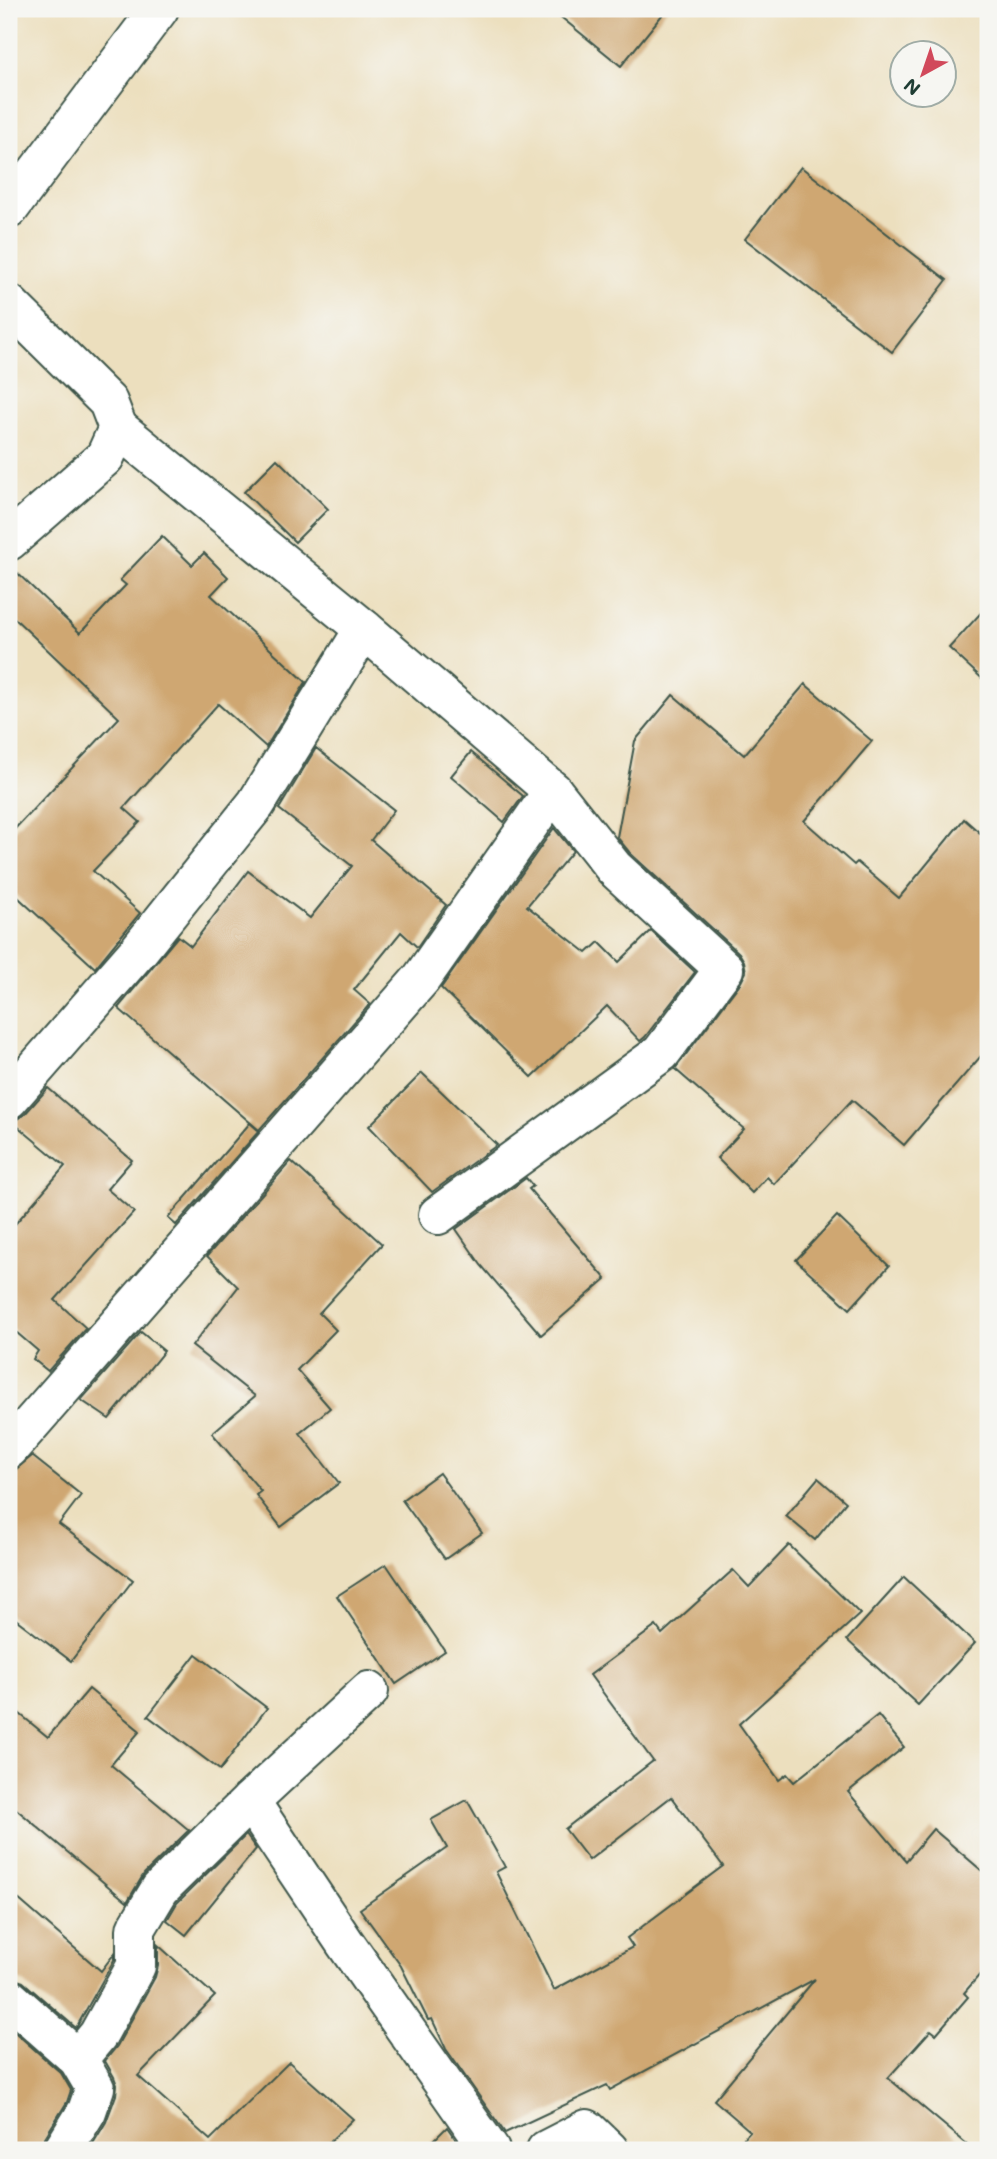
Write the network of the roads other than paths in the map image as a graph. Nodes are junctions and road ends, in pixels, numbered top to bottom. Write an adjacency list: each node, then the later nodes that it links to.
1 (159, 9): 2 (street)
2 (9, 209)
3 (9, 304): 4 (street)
4 (118, 429): 5 (street); 6 (street)
5 (9, 541)
6 (364, 629): 7 (street); 8 (street)
7 (553, 791): 9 (street); 10 (street)
8 (9, 1099)
9 (438, 1215)
10 (9, 1449)
11 (369, 1691): 12 (street)
12 (250, 1801): 14 (street); 16 (street)
13 (9, 1998): 14 (street)
14 (78, 2059): 15 (street)
15 (63, 2150)
16 (490, 2150)
17 (546, 2150): 18 (street)
18 (609, 2150)

